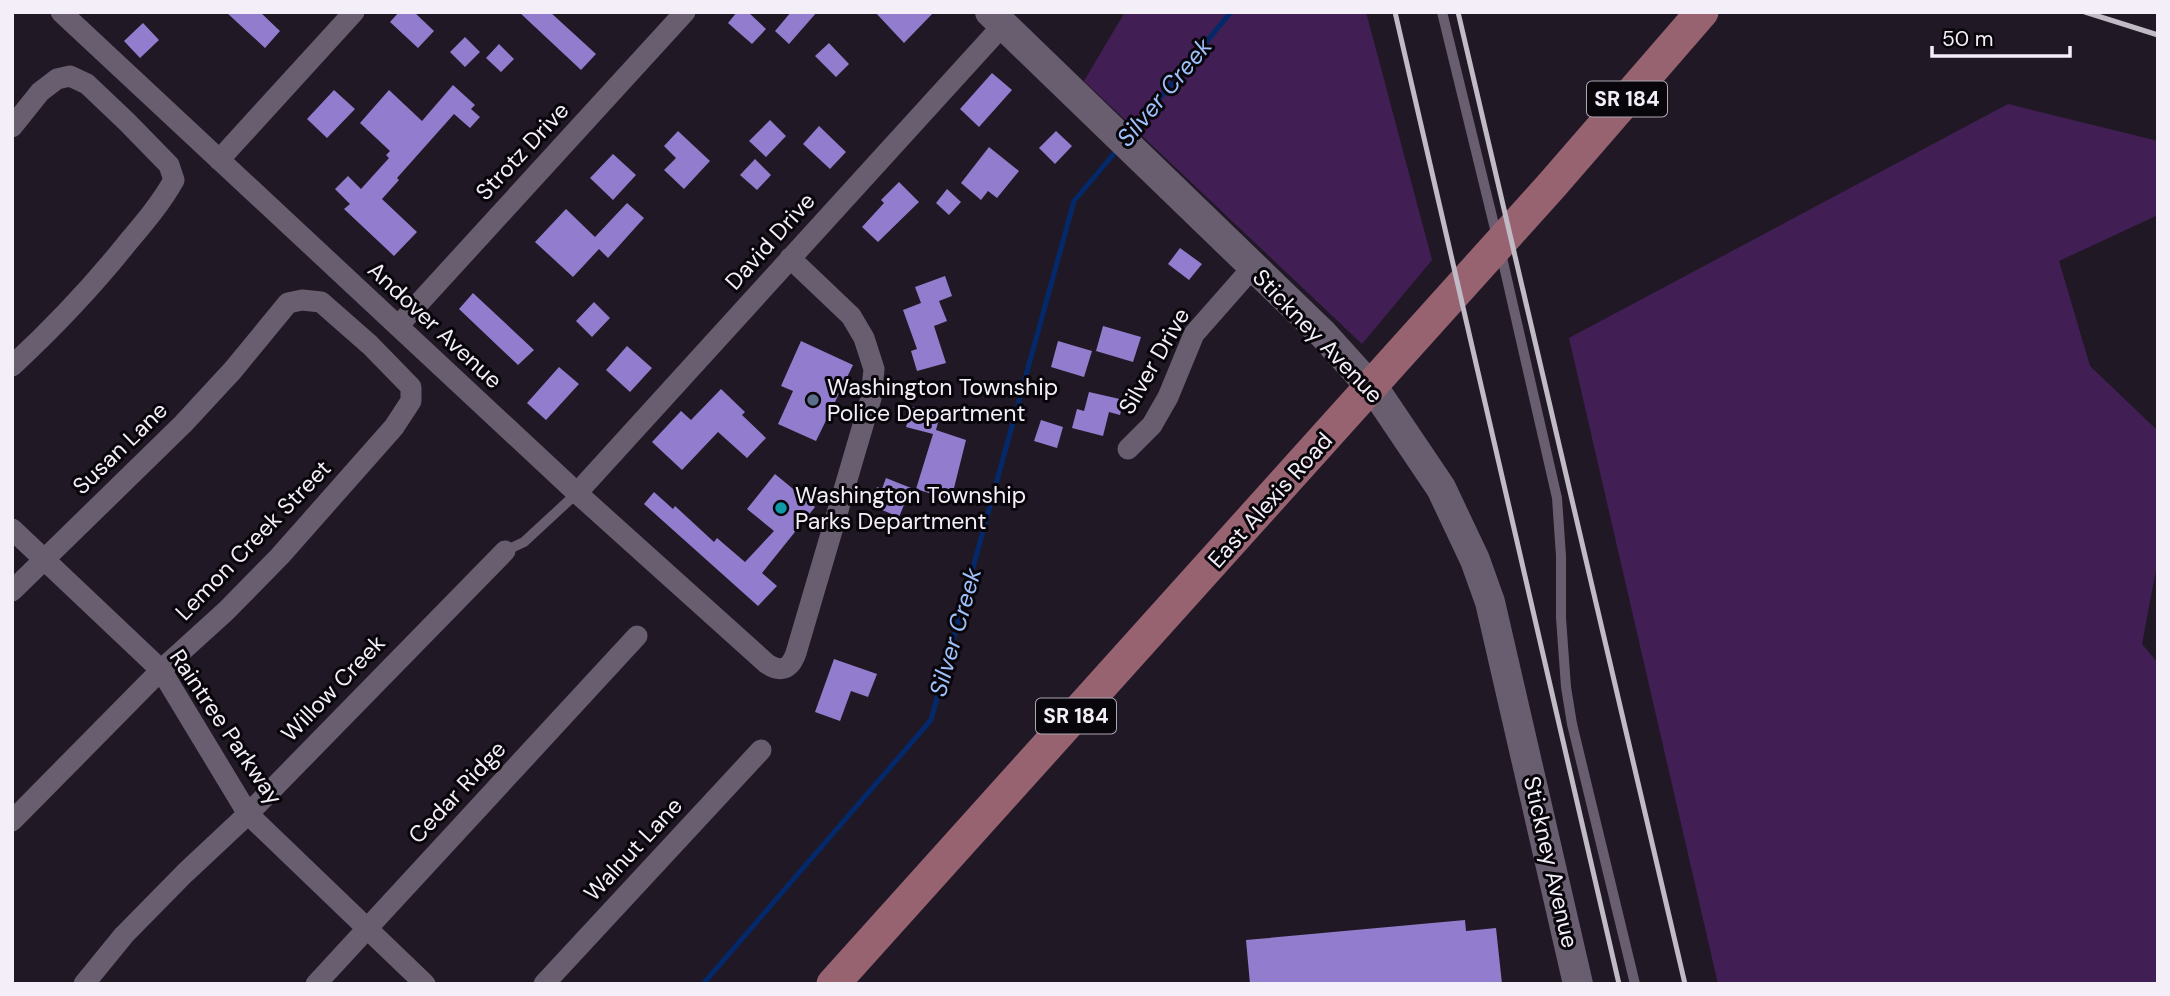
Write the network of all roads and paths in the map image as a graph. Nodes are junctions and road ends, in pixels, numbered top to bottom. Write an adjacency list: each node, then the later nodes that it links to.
1 (61, 12): 8 (street, Andover Avenue)
2 (354, 12): 8 (street)
3 (685, 12): 11 (street, Strotz Drive)
4 (1442, 12): 32 (lane)
5 (1702, 12): 30 (main road, East Alexis Road / SR 184)
6 (997, 18): 9 (street, David Drive); 10 (street, Stickney Avenue)
7 (12, 127): 12 (street)
8 (219, 160): 11 (street, Andover Avenue)
9 (790, 258): 15 (street, David Drive); 15 (street, Andover Avenue)
10 (1253, 267): 14 (street, Silver Drive); 31 (street, Stickney Avenue)
11 (398, 326): 15 (street, Andover Avenue)
12 (12, 366)
13 (381, 442): 18 (street, Susan Lane); 21 (street, Lemon Creek Street)
14 (1128, 449)
15 (577, 493): 17 (lane)
16 (12, 529): 18 (street, Raintree Parkway)
17 (505, 551): 23 (street, Willow Creek)
18 (45, 560): 19 (street, Susan Lane); 21 (street, Raintree Parkway)
19 (12, 592)
20 (637, 636): 25 (street, Cedar Ridge)
21 (161, 670): 23 (street, Raintree Parkway); 24 (street, Lemon Creek Street)
22 (761, 750): 29 (street, Walnut Lane)
23 (248, 814): 25 (street, Raintree Parkway); 26 (street, Willow Creek)
24 (12, 821)
25 (367, 928): 27 (street, Cedar Ridge); 28 (street, Raintree Parkway)
26 (84, 984)
27 (316, 984)
28 (425, 984)
29 (544, 984)
30 (833, 984)
31 (1578, 984)
32 (1635, 984)

